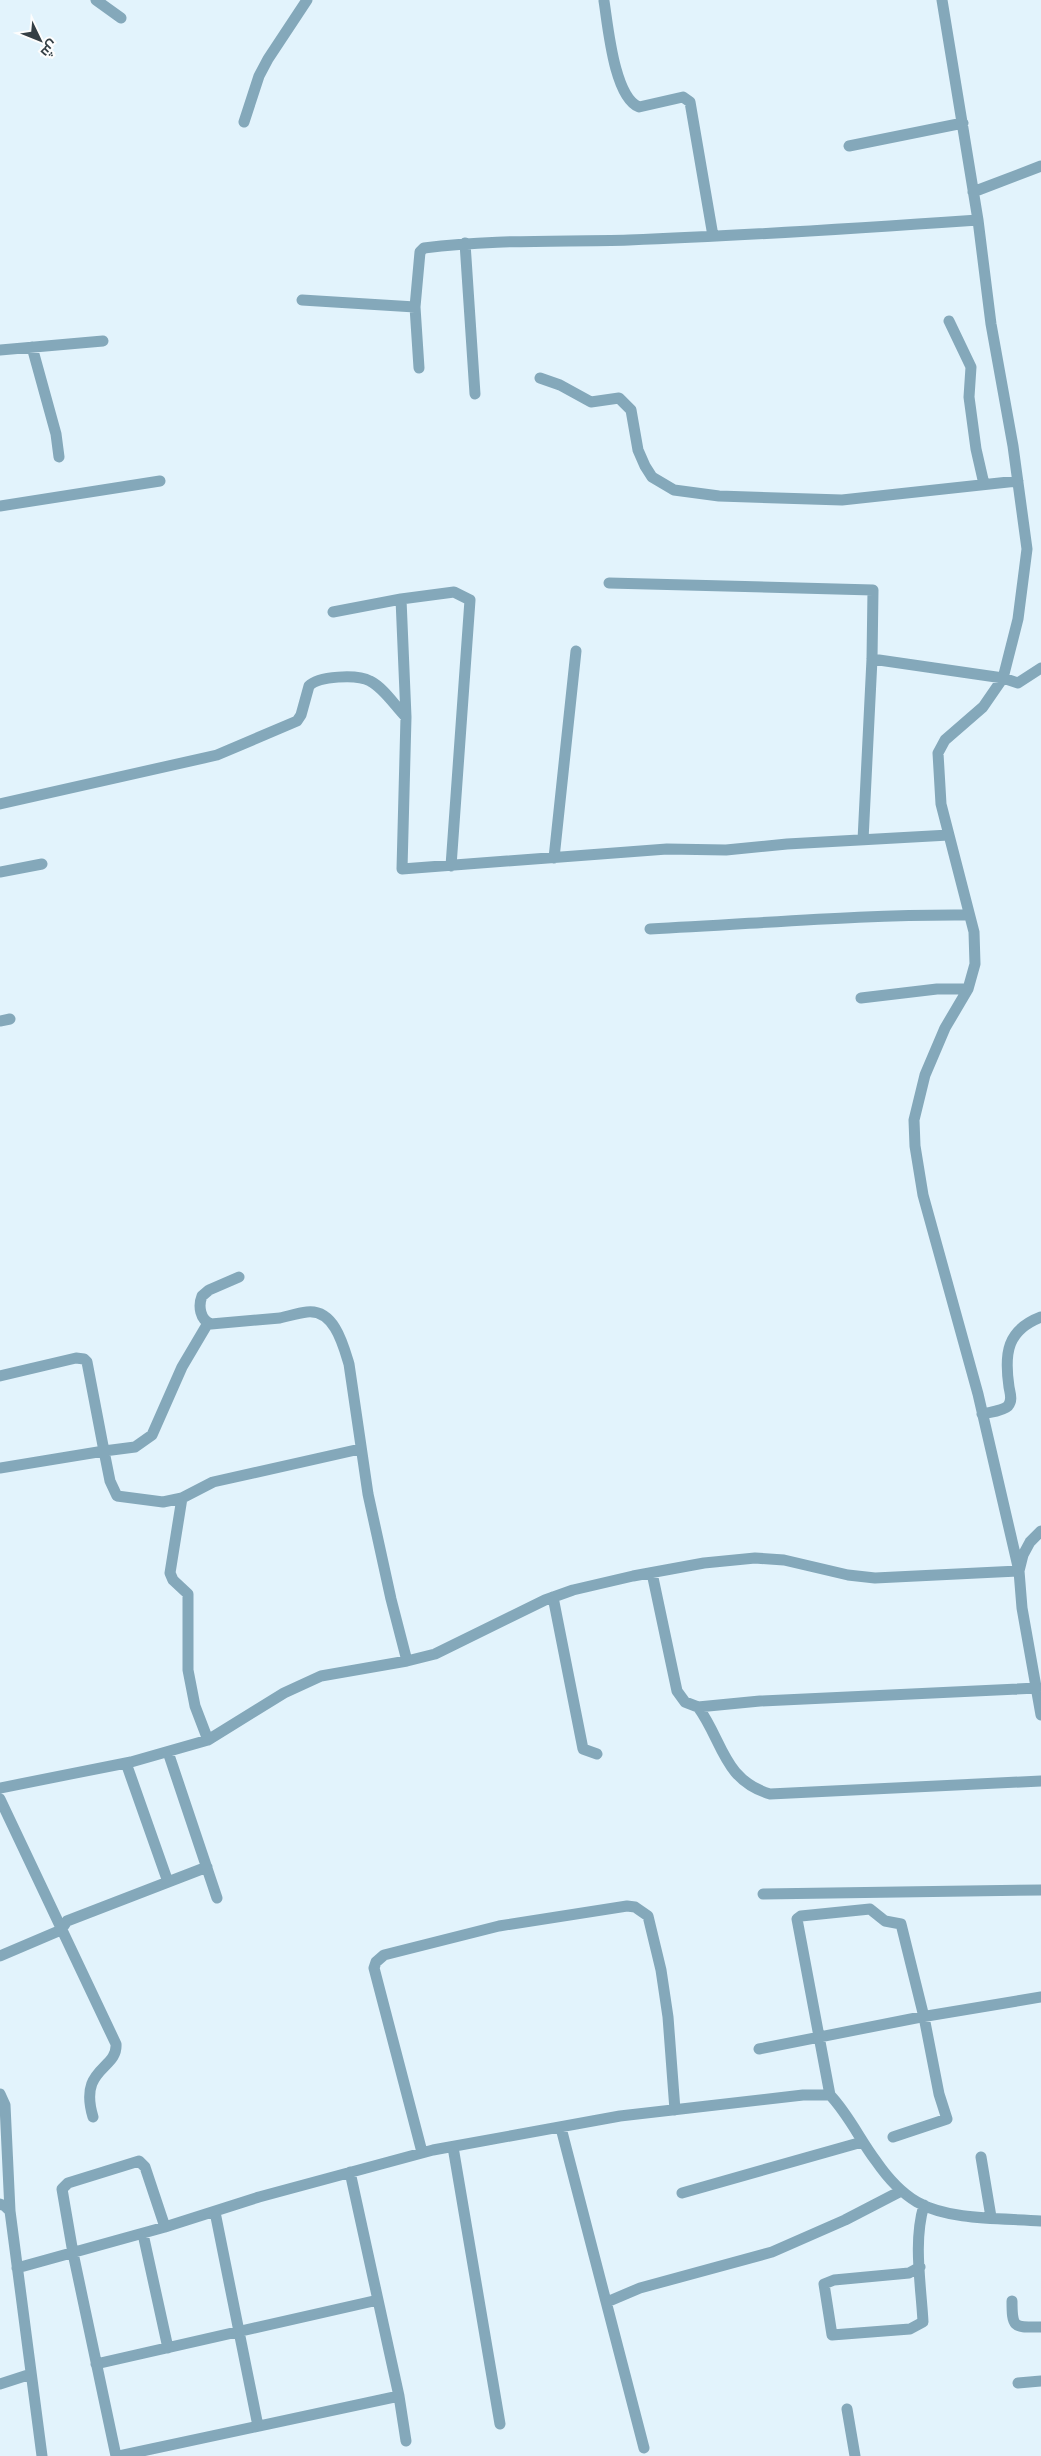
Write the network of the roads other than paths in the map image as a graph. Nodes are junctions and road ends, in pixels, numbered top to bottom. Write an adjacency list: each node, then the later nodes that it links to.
1 (96, 0): 5 (street)
2 (307, 0): 6 (street)
3 (604, 1): 12 (street)
4 (945, 2): 7 (street)
5 (122, 18)
6 (244, 122)
7 (963, 123): 8 (street); 10 (street)
8 (849, 146)
9 (1041, 166): 10 (street)
10 (973, 192): 11 (street)
11 (978, 220): 12 (street); 25 (street)
12 (713, 236): 13 (street)
13 (465, 243): 15 (street); 22 (street)
14 (302, 300): 15 (street)
15 (415, 307): 20 (street)
16 (949, 321): 26 (street)
17 (103, 341): 18 (street)
18 (32, 347): 19 (street); 23 (street)
19 (0, 350)
20 (419, 368)
21 (540, 378): 26 (street)
22 (475, 394)
23 (59, 457)
24 (160, 481): 27 (street)
25 (1018, 481): 26 (street); 34 (street)
26 (984, 484)
27 (0, 506)
28 (609, 583): 32 (street)
29 (401, 599): 30 (street); 35 (street); 41 (street)
30 (333, 612)
31 (576, 651): 39 (street)
32 (872, 659): 34 (street); 38 (street)
33 (1041, 668): 34 (street)
34 (1003, 678): 37 (street)
35 (406, 717): 36 (street); 41 (street)
36 (0, 804)
37 (949, 835): 38 (street); 43 (street)
38 (863, 840): 39 (street)
39 (554, 858): 41 (street)
40 (42, 864): 42 (street)
41 (451, 866)
42 (0, 872)
43 (969, 915): 44 (street); 45 (street)
44 (650, 929)
45 (968, 989): 46 (street); 51 (street)
46 (861, 998)
47 (239, 1277): 49 (street)
48 (1041, 1317): 51 (street)
49 (208, 1323): 52 (street); 53 (street)
50 (0, 1376): 53 (street)
51 (982, 1414): 57 (street)
52 (360, 1449): 55 (street); 60 (street)
53 (104, 1451): 54 (street); 55 (street)
54 (0, 1468)
55 (182, 1498): 64 (street)
56 (1041, 1531): 57 (street)
57 (1019, 1571): 58 (street); 61 (street)
58 (652, 1573): 59 (street); 62 (street)
59 (553, 1597): 60 (street); 66 (street)
60 (407, 1661): 64 (street)
61 (1037, 1688): 62 (street); 63 (street)
62 (698, 1707): 68 (street)
63 (1041, 1715)
64 (208, 1740): 65 (street)
65 (168, 1752): 67 (street); 71 (street)
66 (597, 1754)
67 (126, 1763): 69 (street); 72 (street)
68 (1041, 1781)
69 (0, 1788)
70 (0, 1799): 76 (street)
71 (207, 1867): 72 (street); 75 (street)
72 (168, 1882): 76 (street)
73 (1041, 1890): 74 (street)
74 (763, 1894)
75 (217, 1898)
76 (61, 1930): 77 (street); 85 (street)
77 (0, 1956)
78 (1041, 1997): 79 (street)
79 (924, 2016): 80 (street); 80 (street); 87 (street)
80 (820, 2036): 81 (street); 83 (street)
81 (759, 2049)
82 (0, 2094): 97 (street)
83 (830, 2096): 84 (street); 88 (street)
84 (675, 2110): 86 (street); 90 (street)
85 (93, 2117)
86 (561, 2128): 89 (street); 108 (street)
87 (893, 2137)
88 (862, 2142): 93 (street); 94 (street)
89 (453, 2147): 90 (street); 119 (street)
90 (422, 2152): 92 (street)
91 (981, 2157): 99 (street)
92 (350, 2172): 98 (street); 106 (street)
93 (901, 2191): 96 (street); 108 (street)
94 (682, 2193)
95 (0, 2204): 97 (street)
96 (924, 2205): 99 (street); 104 (street)
97 (10, 2211): 105 (street)
98 (215, 2212): 101 (street); 110 (street)
99 (991, 2217): 100 (street)
100 (1041, 2221)
101 (166, 2227): 102 (street); 103 (street)
102 (143, 2234): 103 (street); 111 (street)
103 (73, 2254): 105 (street); 112 (street)
104 (920, 2267): 104 (street)
105 (18, 2268): 113 (street)
106 (378, 2300): 110 (street); 117 (street)
107 (1012, 2300): 109 (street)
108 (607, 2302): 122 (street)
109 (1041, 2327)
110 (240, 2332): 111 (street); 120 (street)
111 (168, 2348): 112 (street)
112 (96, 2364): 124 (street)
113 (31, 2374): 116 (street); 123 (street)
114 (1041, 2380): 115 (street)
115 (1018, 2383)
116 (0, 2384)
117 (399, 2396): 120 (street); 121 (street)
118 (847, 2409): 125 (street)
119 (500, 2424)
120 (258, 2426): 124 (street)
121 (406, 2441)
122 (644, 2448)
123 (42, 2456)
124 (118, 2456)
125 (855, 2456)

